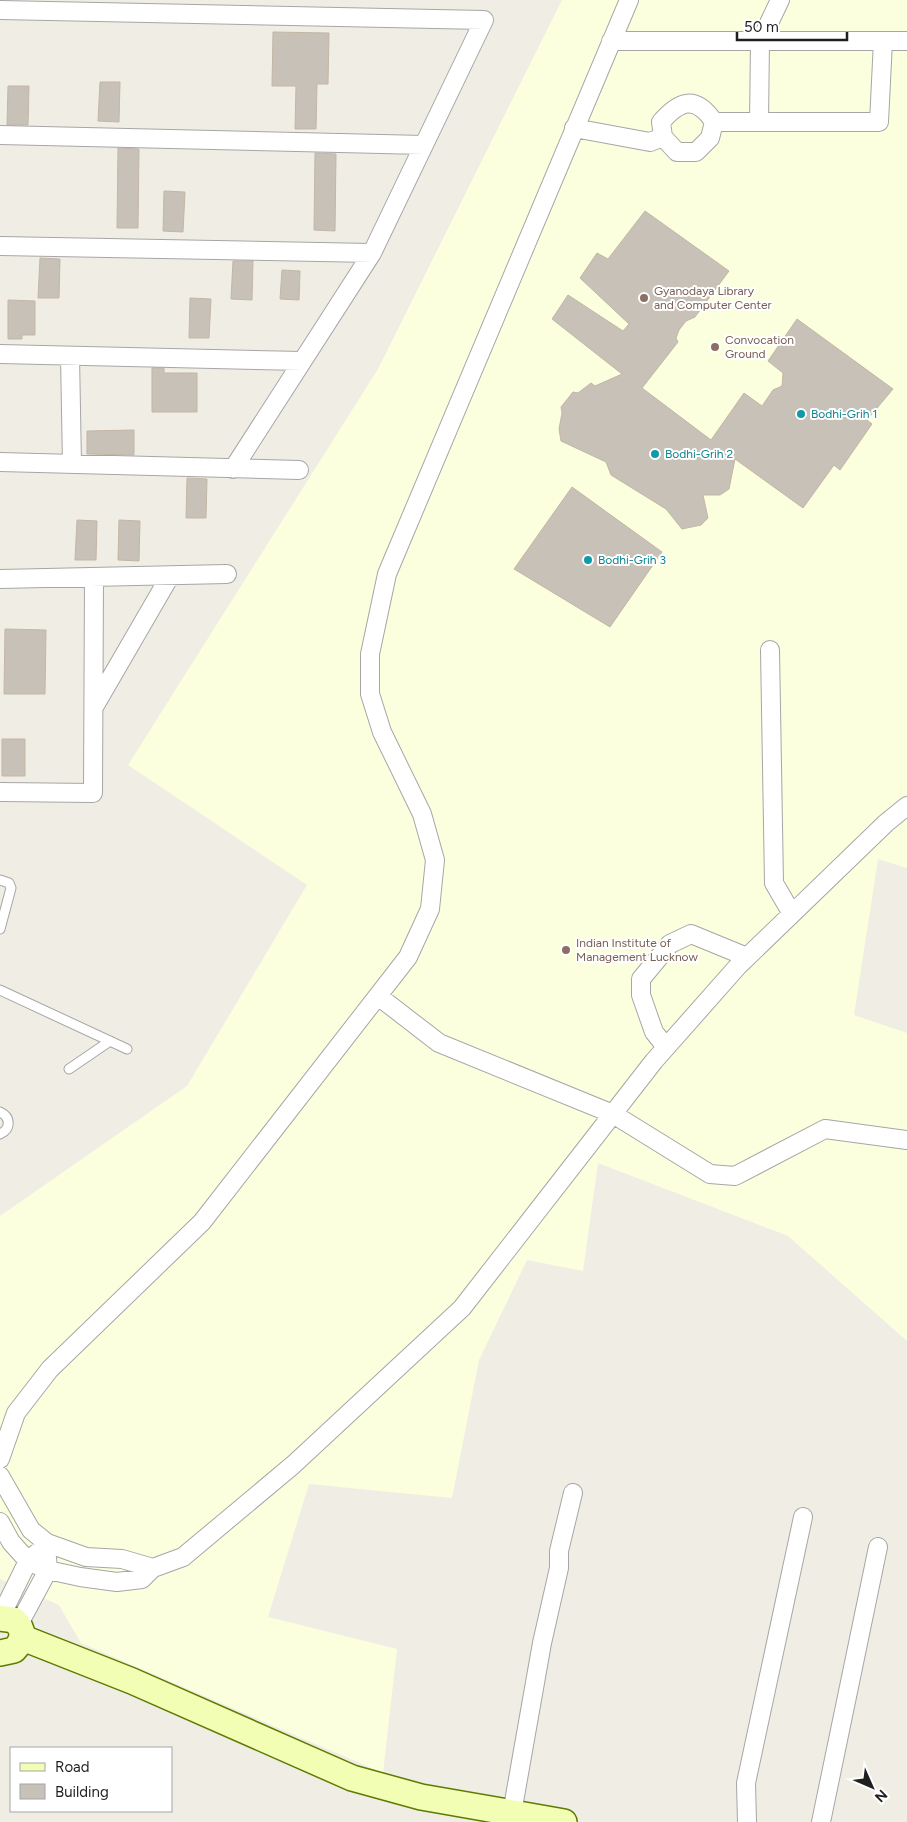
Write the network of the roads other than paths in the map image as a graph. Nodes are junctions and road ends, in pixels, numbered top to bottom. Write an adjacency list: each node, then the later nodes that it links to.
1 (629, 0): 4 (street)
2 (780, 0): 7 (street)
3 (0, 10): 13 (street)
4 (611, 41): 7 (street); 10 (street)
5 (883, 41): 6 (street); 7 (street); 9 (street)
6 (907, 41)
7 (760, 42): 9 (street)
8 (714, 122): 9 (street); 12 (street); 12 (street)
9 (759, 122)
10 (574, 128): 12 (street); 36 (street)
11 (0, 135): 13 (street)
12 (663, 137)
13 (424, 145): 15 (street)
14 (0, 246): 15 (street)
15 (372, 253): 18 (street)
16 (0, 354): 17 (street)
17 (70, 356): 18 (street); 20 (street)
18 (302, 361): 21 (street)
19 (0, 462): 20 (street)
20 (72, 464): 21 (street)
21 (233, 469): 22 (street)
22 (299, 470)
23 (228, 574): 24 (street)
24 (170, 576): 25 (street); 28 (street)
25 (94, 577): 26 (street); 28 (street)
26 (0, 579)
27 (770, 650): 32 (street)
28 (93, 709): 29 (street)
29 (0, 792)
30 (907, 806): 32 (street)
31 (0, 880): 33 (lane)
32 (792, 914): 34 (street)
33 (0, 929)
34 (747, 957): 38 (street); 38 (street)
35 (0, 990): 37 (lane)
36 (378, 996): 42 (street); 45 (street)
37 (110, 1041): 39 (lane); 40 (lane)
38 (666, 1047): 42 (street)
39 (127, 1049)
40 (69, 1069)
41 (0, 1112): 43 (lane)
42 (613, 1114): 44 (street); 53 (street)
43 (0, 1134)
44 (907, 1140)
45 (0, 1459)
46 (0, 1476): 50 (street)
47 (573, 1492): 57 (street)
48 (804, 1517): 59 (street)
49 (0, 1522): 52 (street)
50 (47, 1543): 52 (street); 53 (street); 54 (street)
51 (878, 1547): 60 (street)
52 (28, 1562): 54 (street); 55 (street)
53 (153, 1568): 54 (street)
54 (48, 1570): 55 (street)
55 (10, 1624): 56 (street); 57 (street)
56 (0, 1653)
57 (512, 1813): 58 (street)
58 (564, 1822)
59 (747, 1822)
60 (821, 1822)

